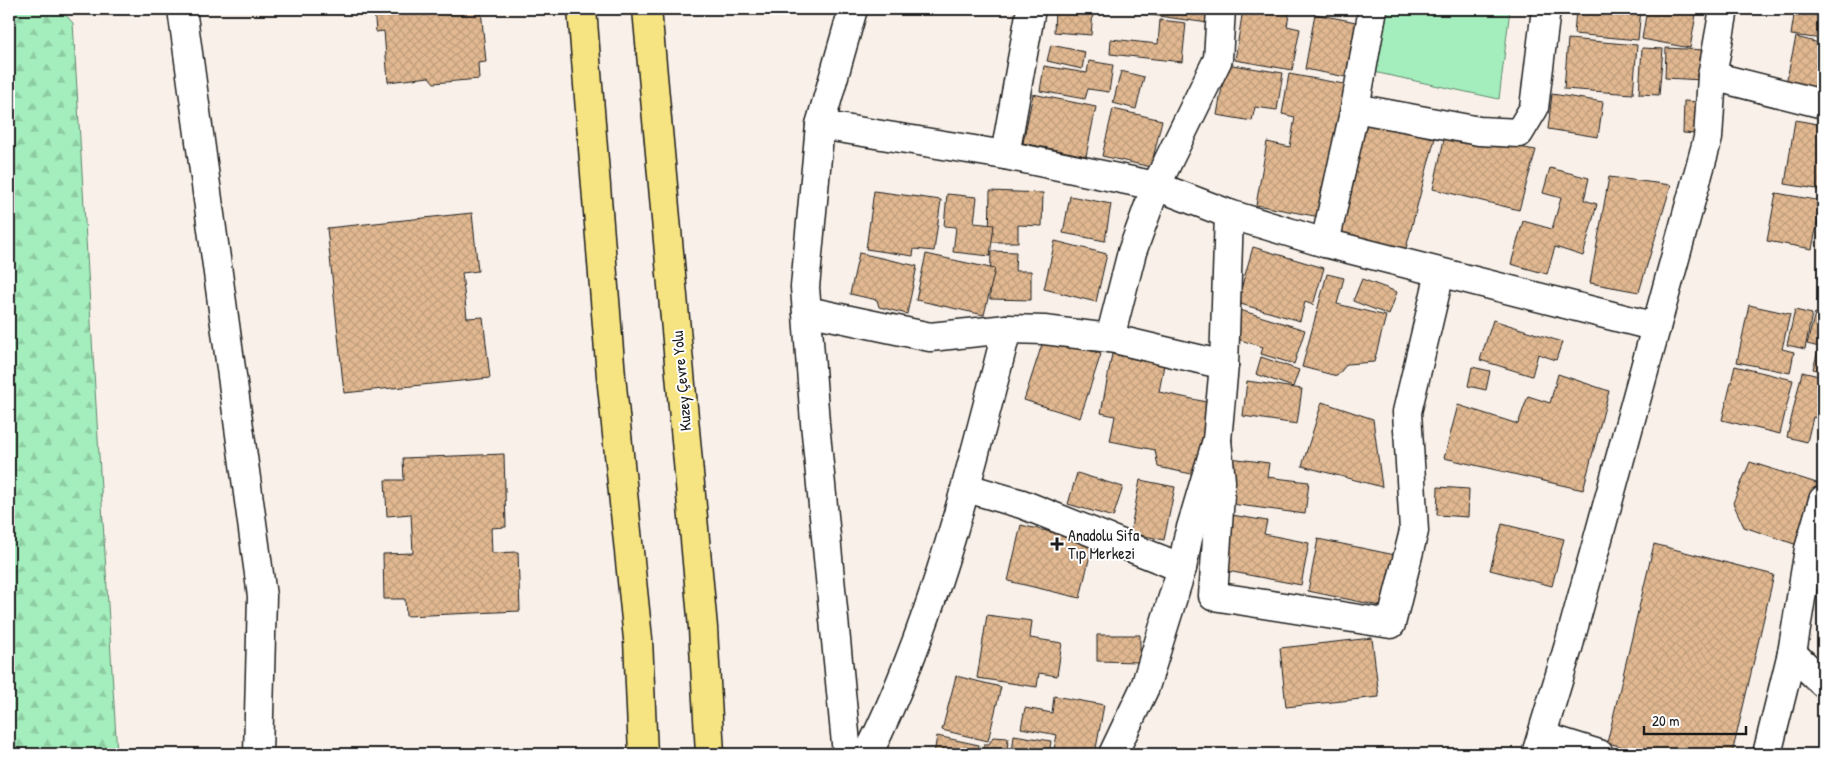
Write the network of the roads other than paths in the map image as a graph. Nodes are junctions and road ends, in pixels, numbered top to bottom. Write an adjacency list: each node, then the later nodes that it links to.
1 (182, 9): 31 (street)
2 (582, 9): 32 (main road)
3 (647, 9): 33 (main road, Kuzey Çevre Yolu)
4 (853, 9): 13 (street)
5 (1031, 9): 14 (street)
6 (1221, 9): 15 (street)
7 (1373, 9): 12 (street)
8 (1546, 9): 12 (street)
9 (1724, 9): 10 (street)
10 (1712, 76): 11 (street); 20 (street)
11 (1823, 104)
12 (1355, 108): 17 (street)
13 (820, 125): 14 (street); 19 (street)
14 (1005, 155): 15 (street)
15 (1156, 186): 16 (street); 22 (street)
16 (1229, 214): 17 (street); 23 (street)
17 (1325, 243): 18 (street)
18 (1440, 273): 20 (street); 24 (street)
19 (807, 311): 21 (street); 34 (street)
20 (1656, 327): 30 (street)
21 (1007, 329): 22 (street); 25 (street)
22 (1110, 338): 23 (street)
23 (1224, 365): 24 (street)
24 (1217, 440): 27 (street)
25 (966, 488): 27 (street); 35 (street)
26 (1823, 500): 28 (street)
27 (1182, 568): 36 (street)
28 (1792, 653): 29 (street); 38 (street)
29 (1823, 683)
30 (1539, 745): 37 (street)
31 (258, 754)
32 (643, 754)
33 (710, 754)
34 (847, 754)
35 (868, 754)
36 (1113, 754)
37 (1599, 754)
38 (1767, 754)

